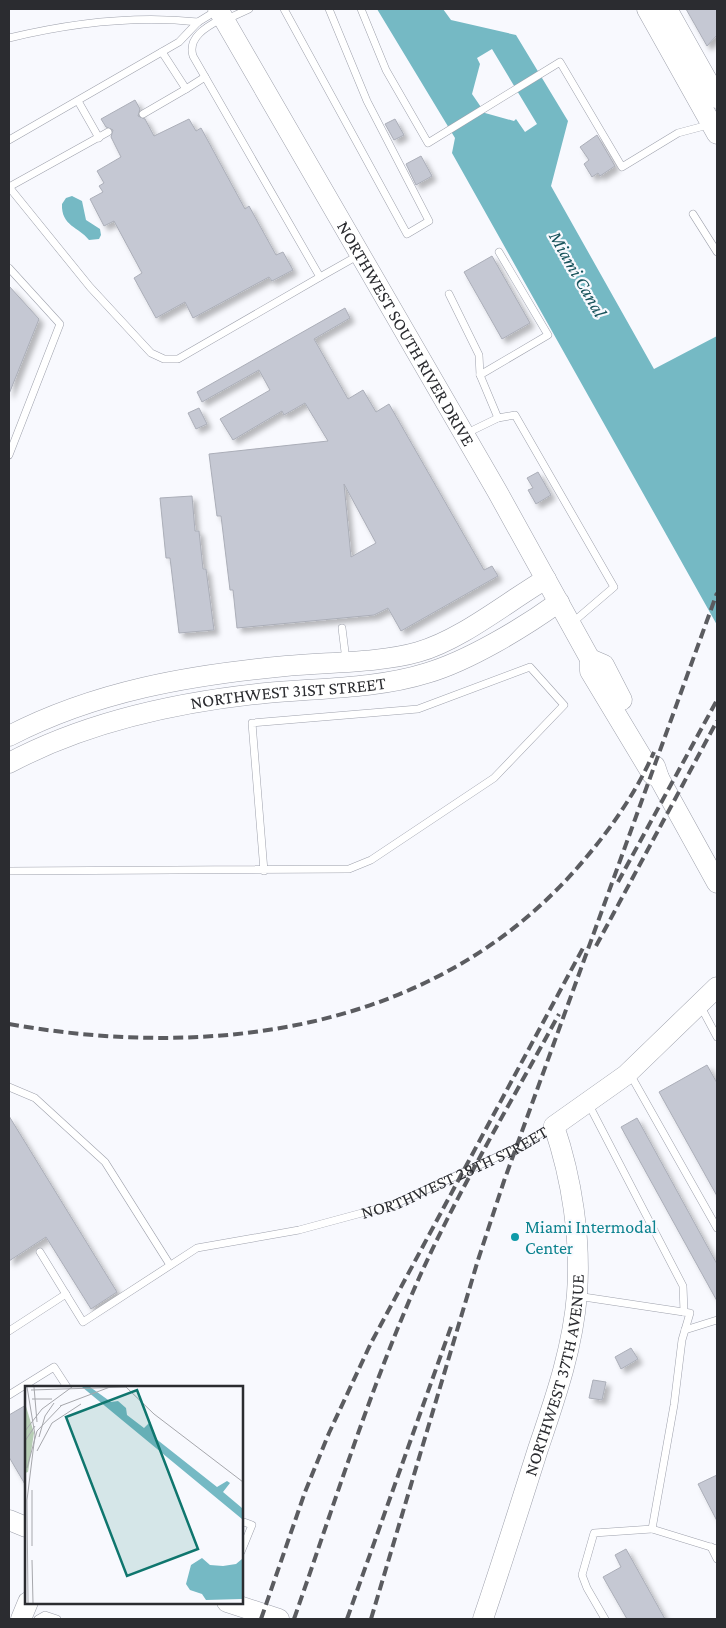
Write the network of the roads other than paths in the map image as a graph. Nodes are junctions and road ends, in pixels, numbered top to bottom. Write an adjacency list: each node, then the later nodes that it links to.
1 (249, 9): 7 (lane)
2 (284, 9): 3 (lane)
3 (328, 9)
4 (361, 9): 16 (lane)
5 (647, 9): 16 (street)
6 (667, 9): 13 (street)
7 (221, 14): 8 (lane); 11 (lane); 24 (street, NORTHWEST SOUTH RIVER DRIVE)
8 (198, 22): 9 (lane); 10 (lane)
9 (9, 38)
10 (162, 52): 12 (lane); 14 (lane)
11 (205, 77): 12 (lane); 26 (lane)
12 (186, 90): 15 (lane)
13 (717, 98)
14 (78, 101): 18 (lane); 19 (lane)
15 (143, 114)
16 (715, 127)
17 (108, 132): 18 (lane)
18 (98, 138): 20 (lane)
19 (9, 140)
20 (9, 187): 26 (lane)
21 (693, 214): 23 (lane)
22 (499, 252): 28 (lane)
23 (717, 252)
24 (361, 254): 26 (lane); 30 (street, NORTHWEST SOUTH RIVER DRIVE)
25 (9, 268): 31 (lane)
26 (320, 277)
27 (450, 294): 28 (lane)
28 (480, 375): 29 (lane)
29 (498, 418): 30 (lane); 34 (lane)
30 (465, 434): 32 (street, NORTHWEST SOUTH RIVER DRIVE)
31 (9, 455)
32 (546, 579): 33 (street, NORTHWEST SOUTH RIVER DRIVE); 36 (street, NORTHWEST 31ST STREET)
33 (559, 602): 34 (street, NORTHWEST SOUTH RIVER DRIVE); 37 (street, NORTHWEST 31ST STREET)
34 (572, 624): 42 (street, NORTHWEST SOUTH RIVER DRIVE)
35 (342, 628): 36 (lane)
36 (346, 661): 37 (street); 38 (street, NORTHWEST 31ST STREET)
37 (349, 686): 39 (street, NORTHWEST 31ST STREET)
38 (9, 736)
39 (9, 762)
40 (9, 871): 41 (lane)
41 (264, 871): 41 (lane)
42 (717, 883)
43 (717, 987): 44 (street, NORTHWEST 28TH STREET)
44 (699, 1004): 45 (lane); 46 (street, NORTHWEST 28TH STREET)
45 (717, 1037)
46 (629, 1072): 48 (street, NORTHWEST 28TH STREET); 50 (lane)
47 (9, 1087): 52 (lane)
48 (588, 1103): 49 (street, NORTHWEST 28TH STREET); 55 (lane)
49 (554, 1126): 52 (lane, NORTHWEST 28TH STREET); 54 (street, NORTHWEST 37TH AVENUE)
50 (717, 1228)
51 (40, 1252): 53 (lane)
52 (170, 1265): 53 (lane)
53 (66, 1294): 58 (lane)
54 (577, 1296): 55 (lane); 72 (street, NORTHWEST 37TH AVENUE)
55 (684, 1312): 57 (lane)
56 (717, 1320): 57 (lane)
57 (685, 1330): 64 (lane)
58 (9, 1331)
59 (66, 1386): 60 (lane)
60 (9, 1395)
61 (9, 1520): 63 (street)
62 (242, 1521): 66 (lane)
63 (25, 1527)
64 (652, 1529): 65 (lane); 73 (lane)
65 (714, 1548): 67 (lane)
66 (242, 1550)
67 (717, 1559)
68 (230, 1603): 71 (street)
69 (28, 1613): 70 (lane)
70 (57, 1619)
71 (279, 1619)
72 (484, 1619)
73 (605, 1619)

